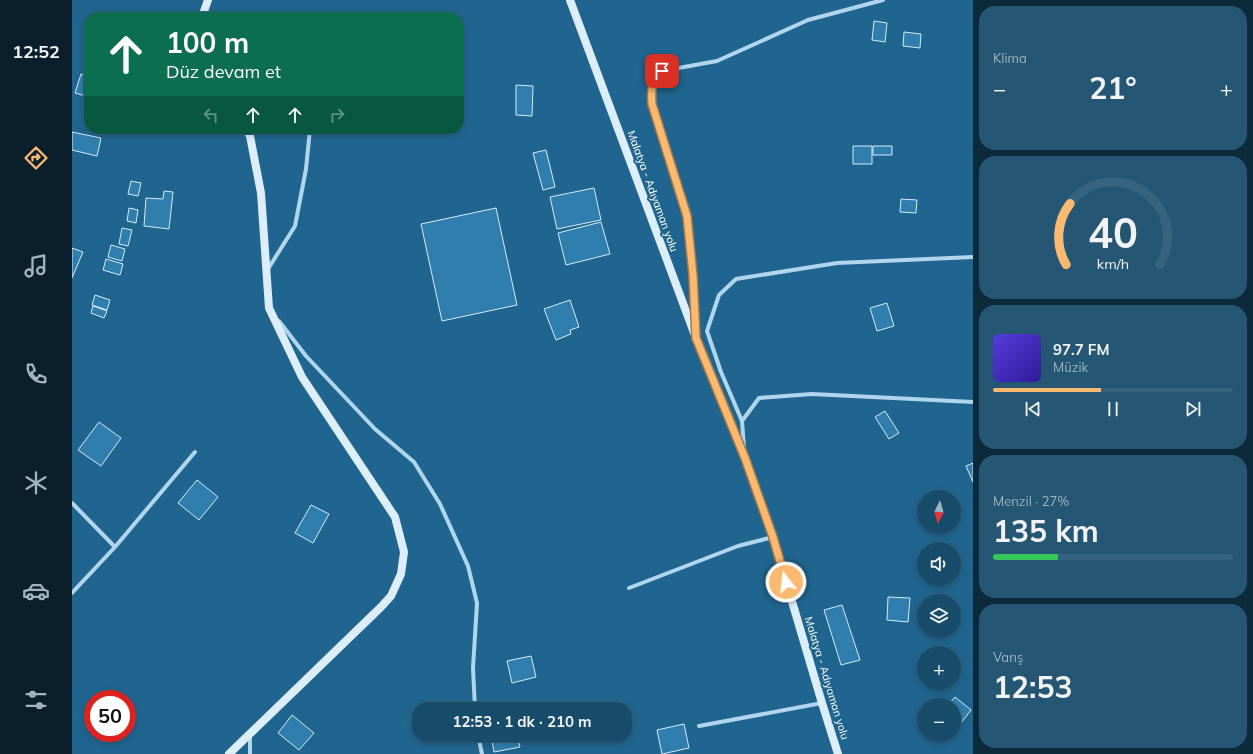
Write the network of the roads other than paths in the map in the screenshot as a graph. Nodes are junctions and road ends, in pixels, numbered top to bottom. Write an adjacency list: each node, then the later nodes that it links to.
1 (208, 0): 4 (main road)
2 (570, 0): 10 (main road, Malatya - Adıyaman yolu)
3 (883, 0): 10 (street)
4 (204, 12)
5 (249, 134): 8 (main road)
6 (310, 134): 8 (street)
7 (973, 257): 12 (street)
8 (266, 271): 9 (main road)
9 (269, 308): 20 (street); 23 (main road)
10 (696, 338): 14 (main road, Malatya - Adıyaman yolu)
11 (973, 402): 12 (street)
12 (742, 421): 14 (street)
13 (195, 452): 17 (street)
14 (745, 458): 16 (main road, Malatya - Adıyaman yolu)
15 (72, 503): 17 (street)
16 (773, 537): 18 (street); 21 (main road, Malatya - Adıyaman yolu)
17 (115, 547): 19 (street)
18 (628, 588)
19 (72, 593)
20 (475, 702)
21 (822, 703): 22 (street); 28 (main road, Malatya - Adıyaman yolu)
22 (699, 726)
23 (250, 733): 25 (main road); 26 (street)
24 (479, 742): 27 (street)
25 (229, 754)
26 (250, 754)
27 (482, 754)
28 (838, 754)

